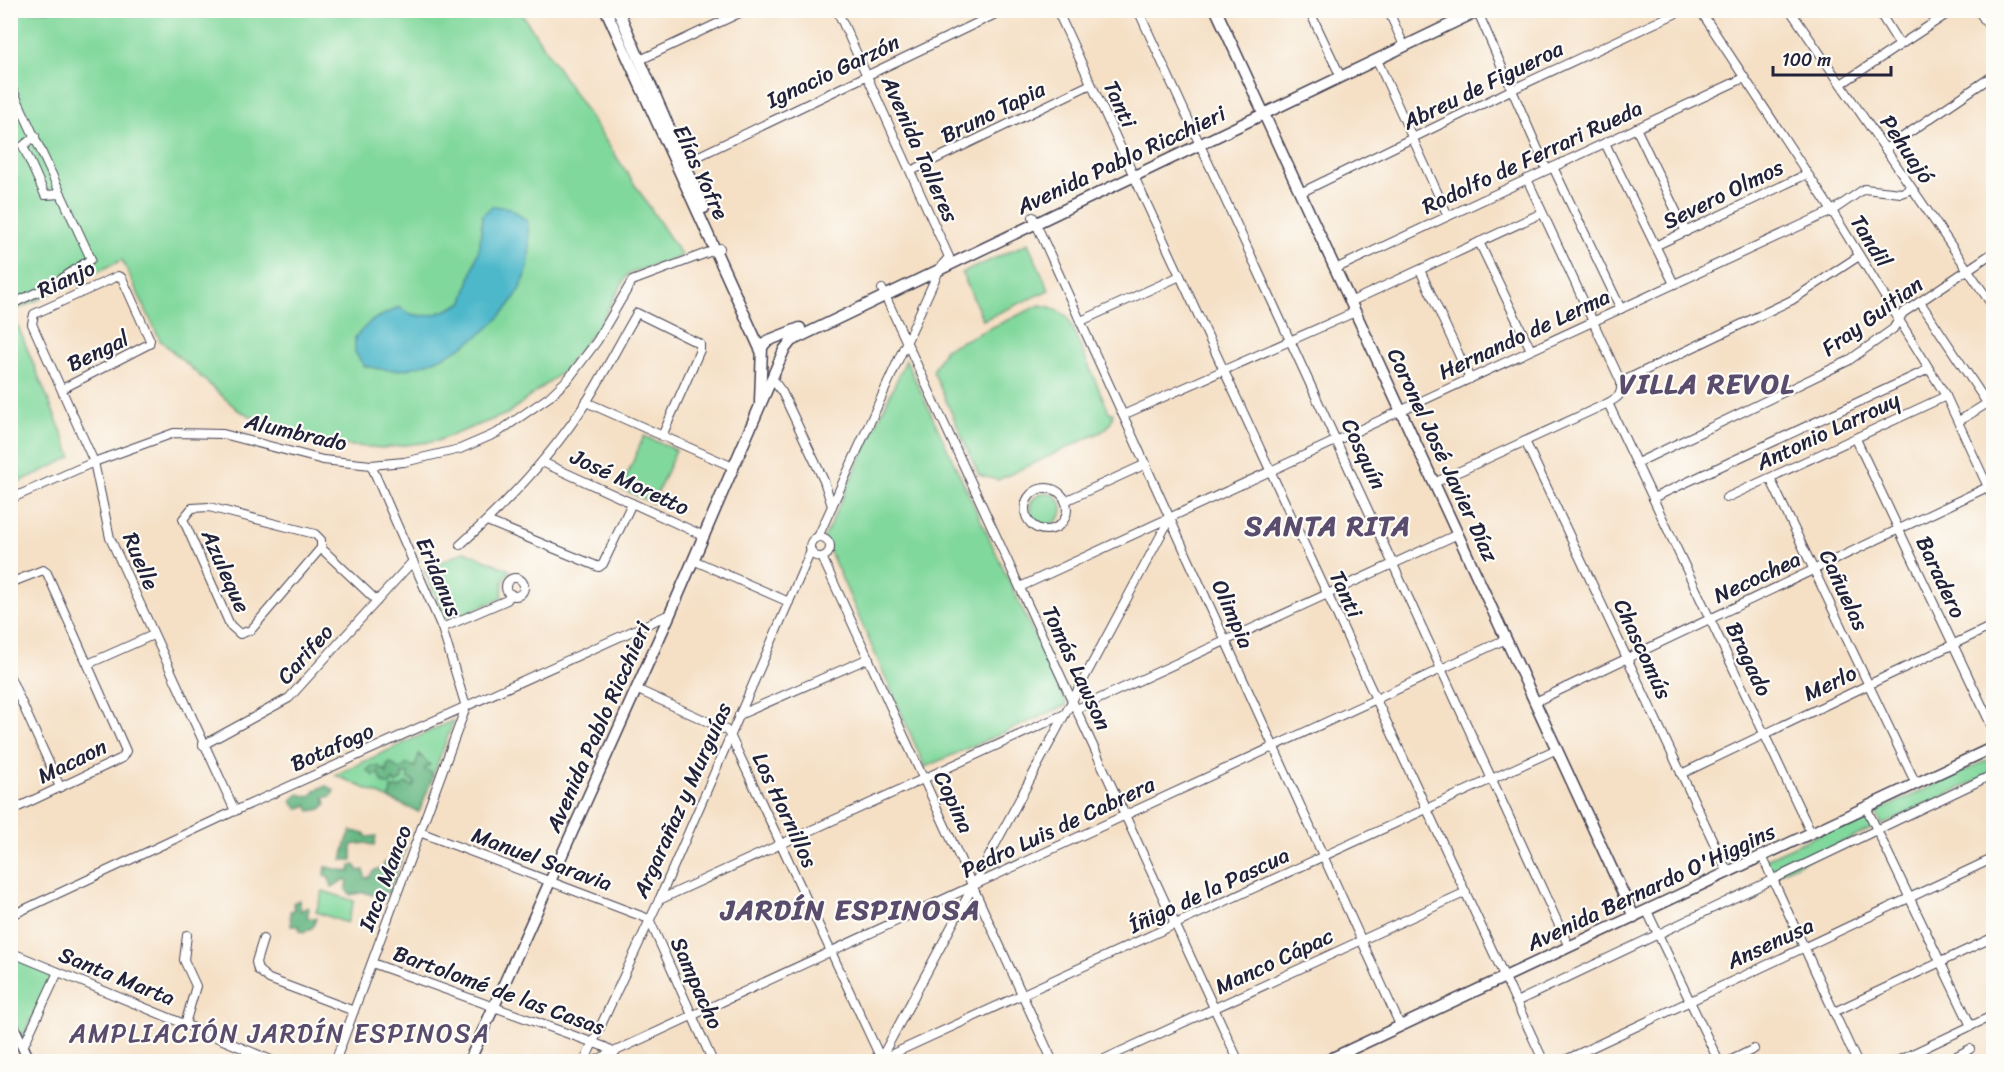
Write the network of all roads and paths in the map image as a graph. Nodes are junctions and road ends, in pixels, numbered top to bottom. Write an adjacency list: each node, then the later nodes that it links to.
1 (606, 10): 38 (main road, Elías Yofre)
2 (618, 10): 21 (main road, Elías Yofre)
3 (746, 10): 21 (street)
4 (837, 10): 24 (street, Avenida Talleres)
5 (1004, 10): 24 (street, Ignacio Garzón)
6 (1057, 10): 28 (street, Tanti)
7 (1138, 10): 35 (street, Cosquín)
8 (1216, 10): 31 (main road, Coronel José Javier Díaz)
9 (1309, 10): 23 (street)
10 (1388, 10): 19 (street)
11 (1683, 10): 30 (street, Abreu de Figueroa)
12 (1700, 10): 26 (street, Tandil)
13 (1790, 10): 29 (street, Pehuajó)
14 (1878, 10): 20 (street)
15 (1953, 10): 20 (street)
16 (1978, 10): 18 (street)
17 (1475, 11): 19 (main road, Avenida Pablo Ricchieri); 22 (main road, Avenida Pablo Ricchieri); 30 (street)
18 (1994, 34)
19 (1402, 41): 23 (main road, Avenida Pablo Ricchieri)
20 (1900, 45): 29 (street)
21 (640, 60): 38 (main road, Elías Yofre)
22 (1377, 60): 31 (main road, Avenida Pablo Ricchieri); 34 (street)
23 (1338, 71): 31 (main road, Avenida Pablo Ricchieri)
24 (866, 75): 38 (street, Ignacio Garzón); 40 (street, Avenida Talleres)
25 (1994, 75): 37 (street)
26 (1744, 78): 32 (street, Rodolfo de Ferrari Rueda); 42 (street, Tandil)
27 (10, 84): 33 (street)
28 (1091, 84): 40 (street, Bruno Tapia); 41 (street, Tanti)
29 (1841, 84): 37 (street, Pehuajó)
30 (1511, 90): 34 (street, Abreu de Figueroa); 39 (street)
31 (1262, 111): 35 (main road, Avenida Pablo Ricchieri); 45 (main road, Coronel José Javier Díaz)
32 (1636, 128): 36 (street, Rodolfo de Ferrari Rueda); 51 (street)
33 (34, 136): 46 (street); 46 (street)
34 (1413, 140): 45 (street, Abreu de Figueroa); 49 (street)
35 (1200, 141): 41 (main road, Avenida Pablo Ricchieri); 74 (street, Cosquín)
36 (1605, 143): 39 (street, Rodolfo de Ferrari Rueda); 53 (street)
37 (1885, 149): 44 (street, Pehuajó)
38 (681, 164): 54 (main road, Elías Yofre)
39 (1550, 168): 43 (street, Rodolfo de Ferrari Rueda); 69 (street)
40 (911, 171): 57 (street, Avenida Talleres)
41 (1132, 173): 50 (main road, Avenida Pablo Ricchieri); 62 (street, Tanti)
42 (1807, 174): 47 (street, Tandil); 51 (street, Severo Olmos)
43 (1527, 179): 48 (street); 49 (street, Rodolfo de Ferrari Rueda)
44 (1912, 189): 47 (street, Hernando de Lerma); 61 (street, Pehuajó)
45 (1300, 193): 59 (main road, Coronel José Javier Díaz)
46 (61, 195): 66 (street)
47 (1832, 211): 56 (street, Tandil); 63 (street, Hernando de Lerma)
48 (1542, 213): 52 (street); 73 (street)
49 (1448, 216): 59 (street, Rodolfo de Ferrari Rueda)
50 (1035, 220): 57 (main road, Avenida Pablo Ricchieri); 58 (main road, Avenida Pablo Ricchieri); 72 (street, Olimpia)
51 (1686, 232): 53 (street, Severo Olmos)
52 (1479, 242): 60 (street); 78 (street)
53 (1655, 246): 63 (street)
54 (718, 249): 75 (main road, Elías Yofre); 79 (main road, Elías Yofre); 103 (street, Alumbrado)
55 (1994, 252): 61 (street, Fray Guitian)
56 (1859, 256): 71 (street, Tandil); 85 (street)
57 (949, 257): 58 (street, Avenida Talleres); 64 (main road, Avenida Pablo Ricchieri)
58 (940, 268): 64 (main road, Avenida Pablo Ricchieri); 76 (street)
59 (1335, 269): 67 (main road, Coronel José Javier Díaz)
60 (1420, 270): 67 (street); 83 (street)
61 (1968, 270): 65 (street, Fray Guitian); 68 (street, Pehuajó)
62 (1180, 276): 72 (street); 82 (street, Tanti)
63 (1674, 284): 69 (street, Hernando de Lerma)
64 (883, 292): 75 (main road, Avenida Pablo Ricchieri); 76 (street, Tomás Lawson); 80 (main road, Avenida Pablo Ricchieri)
65 (1920, 302): 71 (street, Fray Guitian); 88 (street)
66 (10, 305)
67 (1353, 307): 74 (street); 92 (main road, Coronel José Javier Díaz)
68 (1994, 308)
69 (1621, 309): 73 (street, Hernando de Lerma)
70 (31, 319): 77 (street, Rianjo); 86 (street, Ruelle)
71 (1898, 319): 81 (street, Tandil); 101 (street, Fray Guitian)
72 (1081, 321): 93 (street, Olimpia)
73 (1593, 322): 78 (street, Hernando de Lerma); 85 (street)
74 (1291, 339): 82 (street); 97 (street, Cosquín)
75 (772, 340): 79 (main road); 80 (main road)
76 (907, 343): 110 (street); 133 (street, Tomás Lawson)
77 (148, 344): 86 (street, Bengal)
78 (1531, 350): 83 (street, Hernando de Lerma)
79 (762, 354): 80 (main road); 91 (main road, Avenida Pablo Ricchieri)
80 (782, 355): 84 (main road, Avenida Pablo Ricchieri)
81 (1929, 369): 87 (street, Tandil); 111 (street)
82 (1224, 370): 93 (street); 105 (street, Tanti)
83 (1470, 379): 92 (street, Hernando de Lerma)
84 (773, 380): 91 (main road, Avenida Pablo Ricchieri); 107 (street)
85 (1621, 382): 90 (street)
86 (62, 389): 99 (street, Ruelle)
87 (1946, 396): 94 (street, Tandil); 96 (street, Antonio Larrouy)
88 (1990, 401): 94 (street)
89 (586, 402): 95 (street); 95 (street); 100 (street)
90 (1608, 402): 98 (street); 101 (street, Bragado)
91 (759, 407): 104 (main road, Avenida Pablo Ricchieri)
92 (1401, 411): 97 (street, Hernando de Lerma); 108 (main road, Coronel José Javier Díaz)
93 (1123, 415): 102 (street, Olimpia)
94 (1959, 421): 109 (street, Tandil)
95 (662, 436): 104 (street)
96 (1856, 439): 106 (street, Antonio Larrouy); 120 (street, Baradero)
97 (1338, 440): 105 (street, Hernando de Lerma); 130 (street, Cosquín)
98 (1525, 441): 108 (street); 147 (street, Chascomús)
99 (94, 462): 103 (street, Alumbrado); 113 (street, Alumbrado); 142 (street, Ruelle)
100 (542, 462): 116 (street, José Moretto); 119 (street)
101 (1637, 463): 111 (street, Bragado)
102 (1146, 464): 115 (street); 118 (street, Olimpia)
103 (371, 465): 129 (street, Eridanus)
104 (733, 467): 122 (main road, Avenida Pablo Ricchieri)
105 (1270, 471): 118 (street, Hernando de Lerma); 135 (street, Tanti)
106 (1770, 478): 112 (street, Antonio Larrouy); 131 (street, Cañuelas)
107 (824, 481): 110 (street); 117 (street)
108 (1434, 483): 121 (main road, Coronel José Javier Díaz)
109 (1991, 486): 114 (street, Tandil); 120 (street, Necochea)
110 (840, 490): 117 (street)
111 (1653, 498): 139 (street, Bragado)
112 (1726, 498)
113 (10, 499)
114 (1994, 500)
115 (1065, 501): 115 (street)
116 (632, 503): 119 (street); 122 (street, José Moretto)
117 (832, 506): 123 (street)
118 (1170, 518): 133 (street, Hernando de Lerma); 144 (street, Olimpia); 155 (street)
119 (487, 521): 124 (street)
120 (1899, 530): 131 (street, Necochea); 145 (street, Baradero)
121 (1458, 534): 130 (street); 143 (main road, Coronel José Javier Díaz)
122 (704, 536): 128 (main road, Avenida Pablo Ricchieri)
123 (818, 537): 126 (street); 127 (street)
124 (460, 545)
125 (321, 548): 125 (street, Azuleque); 136 (street, Azuleque)
126 (811, 551): 127 (street); 137 (street, Argarañaz y Murguías)
127 (822, 557): 146 (street, Copina)
128 (693, 560): 137 (street); 138 (main road, Avenida Pablo Ricchieri)
129 (413, 561): 136 (street, Carifeo); 141 (street, Eridanus)
130 (1394, 564): 135 (street); 149 (street, Cosquín)
131 (1815, 569): 139 (street, Necochea); 151 (street, Cañuelas)
132 (10, 582): 148 (street, Macaon)
133 (1020, 587): 155 (street, Tomás Lawson)
134 (511, 594): 141 (street)
135 (1327, 595): 144 (street); 153 (street, Tanti)
136 (377, 601): 162 (street, Carifeo)
137 (789, 602): 158 (street, Argarañaz y Murguías)
138 (670, 614): 152 (main road, Avenida Pablo Ricchieri); 156 (street, Botafogo)
139 (1710, 619): 147 (street, Necochea); 160 (street, Bragado)
140 (1994, 625): 145 (street, Merlo)
141 (442, 628): 156 (street, Eridanus)
142 (153, 635): 148 (street); 162 (street, Ruelle)
143 (1506, 639): 149 (street, Pedro Luis de Cabrera); 154 (main road, Coronel José Javier Díaz)
144 (1226, 641): 155 (street); 163 (street, Olimpia)
145 (1953, 645): 151 (street, Merlo); 159 (street, Baradero)
146 (869, 658): 158 (street); 169 (street, Copina)
147 (1627, 658): 154 (street, Necochea); 166 (street, Chascomús)
148 (88, 664): 171 (street, Macaon)
149 (1443, 669): 153 (street, Pedro Luis de Cabrera); 168 (street, Cosquín)
150 (10, 677): 171 (street)
151 (1868, 685): 160 (street, Merlo); 170 (street, Cañuelas)
152 (636, 689): 161 (street, Los Hornillos); 186 (main road, Avenida Pablo Ricchieri)
153 (1375, 700): 163 (street, Pedro Luis de Cabrera); 173 (street, Tanti)
154 (1535, 702): 164 (main road, Coronel José Javier Díaz)
155 (1075, 705): 157 (street); 176 (street, Tomás Lawson)
156 (466, 707): 175 (street, Botafogo); 178 (street, Inca Manco)
157 (1065, 714): 169 (street); 187 (street)
158 (739, 715): 161 (street, Argarañaz y Murguías)
159 (1994, 731)
160 (1764, 734): 166 (street, Merlo); 179 (street, Bragado)
161 (730, 735): 180 (street, Los Hornillos); 190 (street, Argarañaz y Murguías)
162 (203, 745): 175 (street, Ruelle)
163 (1274, 746): 176 (street, Pedro Luis de Cabrera); 181 (street, Olimpia)
164 (1557, 749): 168 (street, Íñigo de la Pascua); 193 (main road, Coronel José Javier Díaz)
165 (1992, 750): 170 (main road, Avenida Bernardo O'Higgins)
166 (1681, 774): 184 (street, Chascomús)
167 (1994, 774): 177 (street)
168 (1493, 778): 173 (street, Íñigo de la Pascua); 201 (street, Cosquín)
169 (924, 780): 180 (street); 187 (street, Copina)
170 (1916, 784): 172 (main road, Avenida Bernardo O'Higgins)
171 (60, 787): 174 (street, Macaon)
172 (1866, 807): 177 (street); 179 (main road, Avenida Bernardo O'Higgins)
173 (1425, 808): 181 (street, Íñigo de la Pascua); 188 (street, Tanti)
174 (10, 811)
175 (235, 811): 192 (street, Botafogo)
176 (1125, 814): 187 (street, Pedro Luis de Cabrera); 195 (street, Tomás Lawson)
177 (1877, 830): 185 (street); 189 (street)
178 (422, 833): 186 (street, Manuel Saravia); 206 (street, Inca Manco)
179 (1811, 833): 182 (main road, Avenida Bernardo O'Higgins)
180 (782, 845): 190 (street); 203 (street, Los Hornillos)
181 (1324, 856): 195 (street, Íñigo de la Pascua); 200 (street, Olimpia)
182 (1762, 856): 184 (main road, Avenida Bernardo O'Higgins); 185 (street)
183 (1994, 858): 189 (street, Ansenusa)
184 (1728, 873): 191 (main road, Avenida Bernardo O'Higgins)
185 (1773, 879): 196 (street); 202 (street)
186 (549, 881): 194 (street, Manuel Saravia); 212 (main road, Avenida Pablo Ricchieri)
187 (974, 887): 203 (street, Pedro Luis de Cabrera); 209 (street, Copina); 230 (street)
188 (1466, 892): 200 (street, Manco Cápac); 208 (street, Tanti)
189 (1910, 897): 202 (street, Ansenusa); 205 (street)
190 (659, 900): 194 (street, Argarañaz y Murguías)
191 (1647, 911): 193 (main road, Avenida Bernardo O'Higgins); 196 (street)
192 (10, 916)
193 (1634, 917): 201 (main road, Avenida Bernardo O'Higgins)
194 (650, 919): 216 (street, Sampacho); 222 (street, Argarañaz y Murguías)
195 (1176, 925): 209 (street, Íñigo de la Pascua); 213 (street, Tomás Lawson)
196 (1658, 934): 210 (street); 211 (street)
197 (187, 935): 219 (street)
198 (1994, 937): 205 (street)
199 (263, 939): 214 (street)
200 (1362, 940): 213 (street, Manco Cápac); 220 (street, Olimpia)
201 (1569, 947): 208 (main road, Avenida Bernardo O'Higgins)
202 (1804, 947): 210 (street, Ansenusa); 215 (street)
203 (830, 950): 216 (street, Pedro Luis de Cabrera); 230 (street, Los Hornillos)
204 (10, 952): 207 (street, Santa Marta)
205 (1941, 962): 215 (street); 221 (street)
206 (372, 963): 212 (street, Bartolomé de las Casas); 214 (street, Inca Manco)
207 (58, 972): 219 (street, Santa Marta); 223 (street)
208 (1505, 978): 211 (street, Tanti); 220 (main road, Avenida Bernardo O'Higgins)
209 (1023, 995): 230 (street, Íñigo de la Pascua); 239 (street, Copina)
210 (1690, 1001): 244 (street, Ansenusa); 245 (street)
211 (1516, 1002): 243 (street, Tanti)
212 (494, 1006): 222 (street, Bartolomé de las Casas); 234 (main road, Avenida Pablo Ricchieri)
213 (1214, 1008): 240 (street, Manco Cápac); 241 (street, Tomás Lawson)
214 (354, 1011): 233 (street, Inca Manco)
215 (1834, 1012): 247 (street)
216 (692, 1015): 227 (street, Pedro Luis de Cabrera); 238 (street, Sampacho)
217 (1994, 1015): 221 (street)
218 (10, 1020): 223 (main road)
219 (185, 1024): 226 (street, Santa Marta)
220 (1400, 1025): 242 (main road, Avenida Bernardo O'Higgins)
221 (1971, 1026): 228 (street)
222 (594, 1043): 227 (street, Bartolomé de las Casas); 235 (street, Argarañaz y Murguías)
223 (23, 1047): 229 (main road)
224 (1754, 1049): 246 (street)
225 (1970, 1049): 249 (street)
226 (247, 1050): 231 (street); 232 (street, Santa Marta)
227 (612, 1052): 236 (street, Pedro Luis de Cabrera); 237 (street)
228 (1908, 1059): 248 (street)
229 (31, 1061)
230 (879, 1061)
231 (243, 1062)
232 (276, 1062)
233 (335, 1062)
234 (469, 1062)
235 (584, 1062)
236 (592, 1062)
237 (616, 1062)
238 (712, 1062)
239 (1053, 1062)
240 (1098, 1062)
241 (1239, 1062)
242 (1324, 1062)
243 (1544, 1062)
244 (1561, 1062)
245 (1719, 1062)
246 (1727, 1062)
247 (1857, 1062)
248 (1896, 1062)
249 (1945, 1062)

